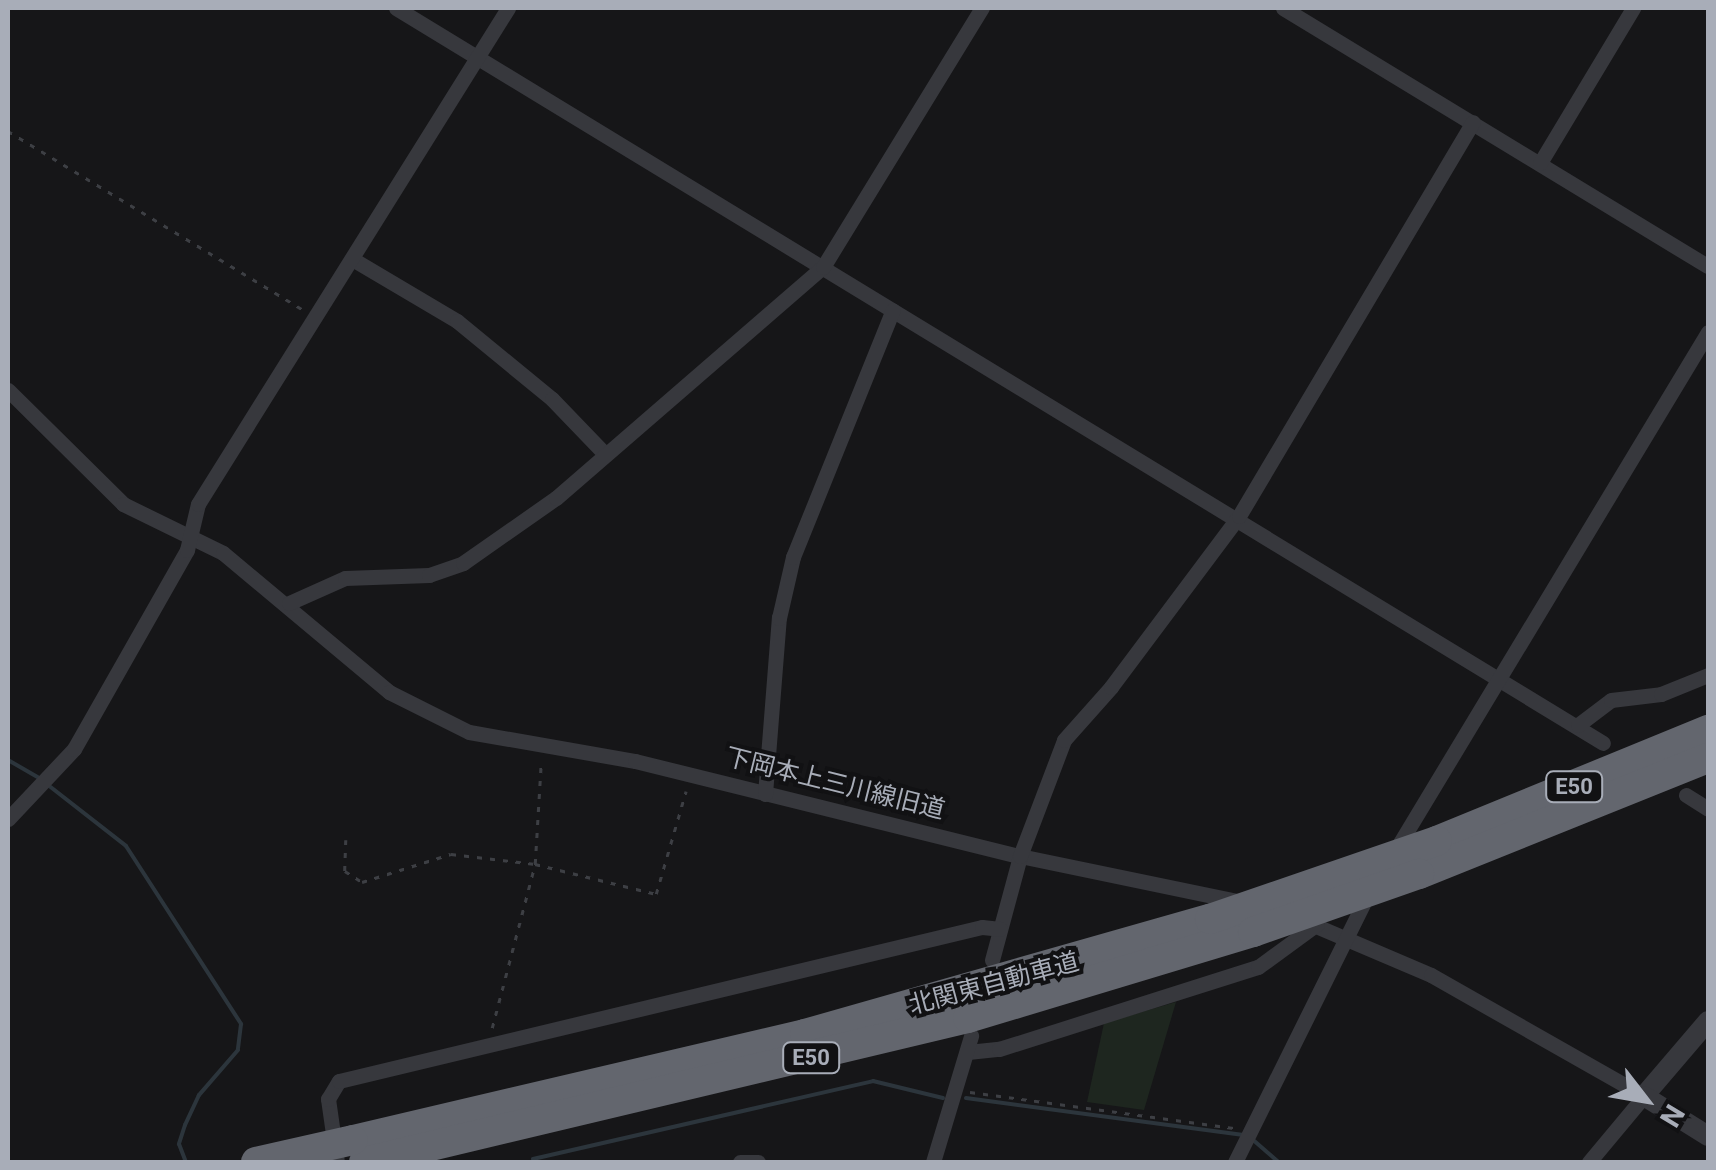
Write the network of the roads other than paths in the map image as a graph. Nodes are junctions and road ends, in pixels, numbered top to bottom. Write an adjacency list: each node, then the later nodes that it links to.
1 (396, 8): 6 (street)
2 (508, 8): 6 (street)
3 (982, 8): 11 (street)
4 (1283, 8): 7 (street)
5 (1633, 8): 8 (street)
6 (477, 56): 9 (street); 11 (street)
7 (1473, 122): 8 (street); 16 (street)
8 (1540, 162): 10 (street)
9 (354, 260): 15 (street); 17 (street)
10 (1708, 266)
11 (823, 267): 12 (street); 15 (street)
12 (893, 310): 16 (street); 25 (street)
13 (1708, 332): 20 (street)
14 (8, 390): 17 (street, 下岡本上三川線旧道)
15 (605, 454): 18 (street)
16 (1239, 516): 20 (street); 29 (street)
17 (187, 533): 18 (street, 下岡本上三川線旧道); 28 (street)
18 (288, 603): 25 (street, 下岡本上三川線旧道)
19 (1708, 676): 21 (street)
20 (1500, 678): 21 (street); 32 (street)
21 (1578, 725): 23 (street)
22 (1708, 730): 37 (highway, 北関東自動車道 / E50, bridge)
23 (1602, 743)
24 (1708, 758): 37 (highway, 北関東自動車道 / E50, bridge)
25 (765, 794): 29 (street, 下岡本上三川線旧道)
26 (1686, 795): 27 (street)
27 (1708, 809)
28 (8, 820)
29 (1020, 856): 30 (street, 下岡本上三川線旧道); 31 (street)
30 (1317, 924): 32 (street, 下岡本上三川線旧道); 41 (street)
31 (1000, 929): 33 (street); 37 (street)
32 (1343, 934): 35 (street, 下岡本上三川線旧道); 42 (street)
33 (992, 960)
34 (1708, 1021): 35 (street)
35 (1644, 1096): 36 (street, 下岡本上三川線旧道); 43 (street)
36 (1708, 1136)
37 (351, 1155): 38 (highway, 北関東自動車道 / E50, bridge)
38 (256, 1162)
39 (740, 1162): 40 (street)
40 (758, 1162)
41 (933, 1162)
42 (1235, 1162)
43 (1589, 1162)

